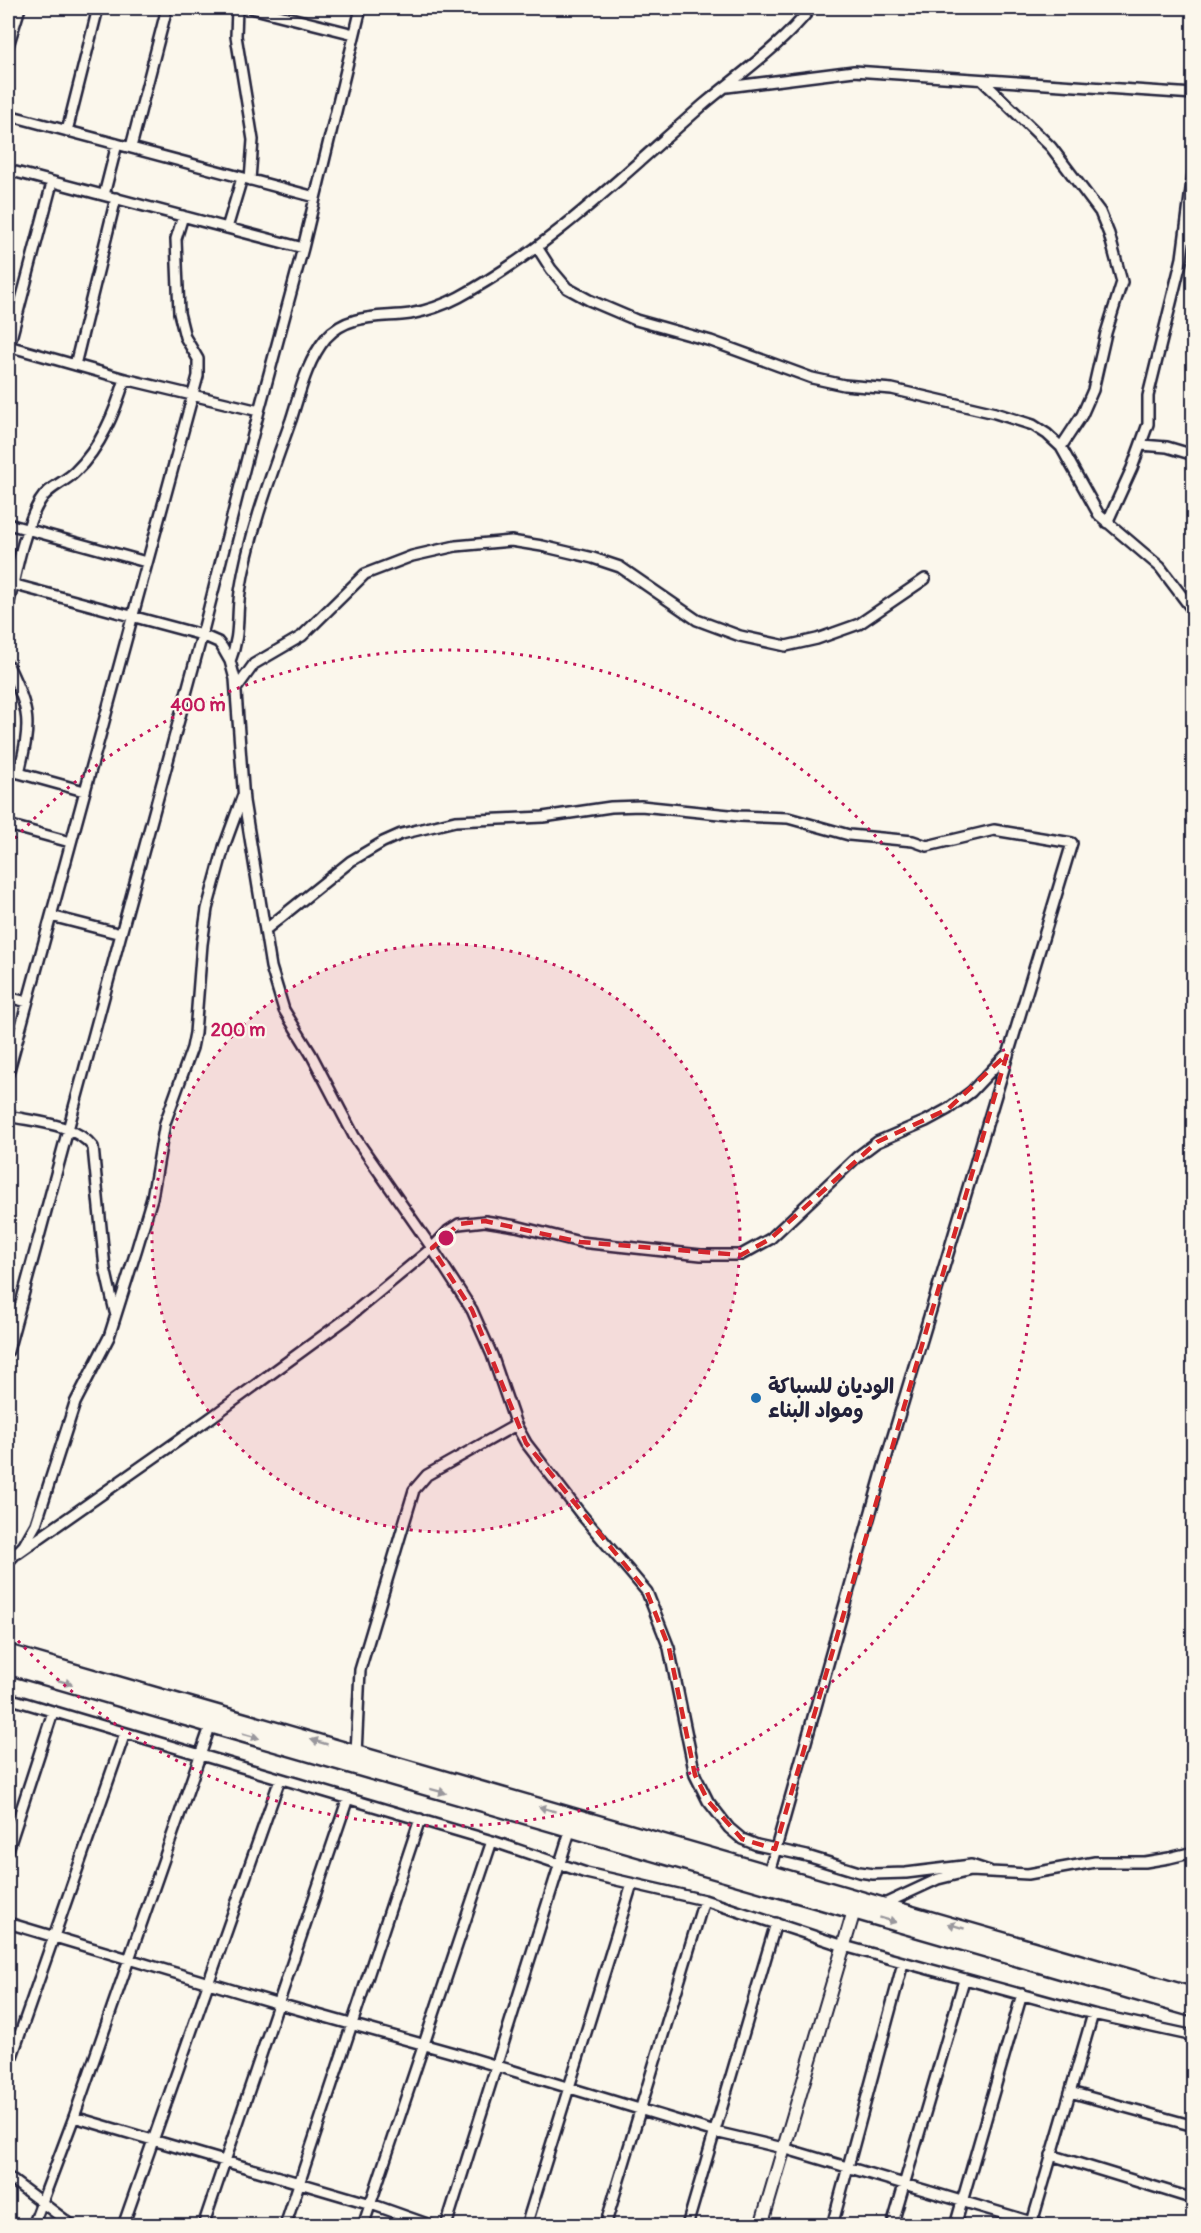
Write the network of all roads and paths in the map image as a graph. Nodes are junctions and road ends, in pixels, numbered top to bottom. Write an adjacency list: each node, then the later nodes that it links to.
1 (20, 8): 11 (street)
2 (98, 8): 16 (street)
3 (167, 8): 18 (street)
4 (237, 8): 21 (street)
5 (251, 8): 9 (street)
6 (295, 8): 9 (street)
7 (361, 8): 10 (street)
8 (811, 8): 13 (street)
9 (292, 18): 10 (street)
10 (354, 34): 24 (street)
11 (8, 46)
12 (983, 81): 13 (street); 14 (street); 36 (street)
13 (727, 87): 28 (street)
14 (1194, 94)
15 (8, 115): 16 (street)
16 (67, 132): 17 (street)
17 (117, 144): 18 (street); 23 (street)
18 (131, 147): 21 (street)
19 (1194, 166): 35 (street)
20 (8, 170): 22 (street)
21 (246, 179): 24 (street); 27 (street)
22 (52, 183): 23 (street); 30 (street)
23 (104, 195): 25 (street)
24 (315, 197): 29 (street)
25 (117, 198): 26 (street); 31 (street)
26 (183, 216): 27 (street); 33 (street)
27 (227, 228): 29 (street)
28 (537, 247): 36 (street); 48 (street)
29 (303, 248): 34 (street)
30 (8, 348): 31 (street)
31 (75, 365): 32 (street)
32 (125, 379): 33 (street); 40 (street)
33 (193, 395): 34 (street); 41 (street)
34 (259, 411): 47 (street)
35 (1141, 445): 37 (street); 38 (street)
36 (1061, 447): 38 (street)
37 (1194, 455)
38 (1107, 523): 45 (street)
39 (8, 524): 40 (street)
40 (28, 530): 41 (street); 43 (street)
41 (146, 562): 46 (street)
42 (925, 579): 50 (street)
43 (10, 584): 44 (street); 46 (street)
44 (8, 607)
45 (1194, 612)
46 (132, 616): 47 (street); 53 (street)
47 (202, 635): 48 (street); 59 (street)
48 (230, 661): 50 (street)
49 (8, 665): 52 (street)
50 (236, 689): 54 (street)
51 (8, 770): 52 (street)
52 (19, 773): 53 (street)
53 (84, 791): 56 (street)
54 (244, 793): 58 (street); 68 (street)
55 (8, 825): 56 (street)
56 (70, 842): 57 (street)
57 (51, 916): 59 (street); 61 (street)
58 (265, 930): 63 (street); 67 (street)
59 (121, 934): 66 (street)
60 (8, 997): 61 (street)
61 (27, 1002): 62 (street)
62 (10, 1053): 64 (street)
63 (1007, 1054): 67 (street); 87 (street)
64 (8, 1074)
65 (8, 1116): 66 (street)
66 (69, 1130): 68 (street); 69 (street)
67 (432, 1248): 71 (street); 72 (street)
68 (115, 1318): 72 (street)
69 (10, 1327): 70 (street)
70 (8, 1351)
71 (516, 1425): 80 (street); 87 (street)
72 (18, 1553): 73 (street)
73 (8, 1562)
74 (8, 1653): 80 (highway, one-way to 74)
75 (8, 1666): 78 (highway, one-way to 78)
76 (8, 1698): 77 (street)
77 (53, 1712): 79 (street); 88 (street)
78 (211, 1724): 81 (street); 85 (highway, one-way to 85)
79 (125, 1733): 81 (street); 99 (street)
80 (357, 1754): 92 (highway, one-way to 80)
81 (200, 1755): 82 (street); 101 (street)
82 (280, 1779): 83 (street); 104 (street)
83 (348, 1798): 84 (street); 107 (street)
84 (420, 1819): 86 (street); 110 (street)
85 (571, 1828): 90 (street); 95 (highway)
86 (492, 1840): 90 (street); 112 (street)
87 (774, 1849): 91 (street); 92 (street)
88 (8, 1850)
89 (1194, 1852): 91 (street)
90 (561, 1864): 93 (street); 113 (street)
91 (989, 1871): 96 (street)
92 (769, 1873): 95 (highway)
93 (632, 1884): 94 (street); 115 (street)
94 (704, 1900): 98 (street); 117 (street)
95 (856, 1904): 96 (highway); 100 (street); 108 (highway, one-way to 108)
96 (882, 1905): 106 (highway, one-way to 96)
97 (8, 1923): 99 (street)
98 (776, 1923): 100 (street); 120 (street)
99 (54, 1937): 101 (street); 114 (street)
100 (844, 1946): 102 (street); 122 (street)
101 (129, 1959): 104 (street); 118 (street)
102 (903, 1963): 103 (street); 125 (street)
103 (964, 1980): 105 (street); 128 (street)
104 (208, 1983): 107 (street); 121 (street)
105 (1022, 1994): 109 (street); 130 (street)
106 (1194, 1996)
107 (279, 2004): 110 (street); 124 (street)
108 (1194, 2008)
109 (1094, 2014): 111 (street); 116 (street)
110 (351, 2024): 112 (street); 127 (street)
111 (1194, 2036)
112 (423, 2044): 113 (street); 132 (street)
113 (496, 2065): 115 (street); 141 (street)
114 (8, 2068)
115 (568, 2089): 117 (street); 142 (street)
116 (1070, 2092): 119 (street); 123 (street)
117 (639, 2110): 120 (street); 143 (street)
118 (74, 2117): 121 (street); 131 (street)
119 (1194, 2126)
120 (715, 2132): 122 (street); 144 (street)
121 (153, 2141): 124 (street); 136 (street)
122 (783, 2148): 125 (street); 145 (street)
123 (1051, 2155): 129 (street); 133 (street)
124 (225, 2162): 127 (street); 137 (street)
125 (848, 2168): 128 (street); 146 (street)
126 (8, 2177): 131 (street)
127 (299, 2184): 132 (street); 138 (street)
128 (904, 2184): 130 (street); 147 (street)
129 (1194, 2199)
130 (963, 2200): 133 (street); 148 (street)
131 (42, 2203): 134 (street); 135 (street)
132 (371, 2204): 139 (street); 140 (street)
133 (1032, 2224): 149 (street)
134 (33, 2226)
135 (72, 2226)
136 (123, 2226)
137 (203, 2226)
138 (285, 2226)
139 (363, 2226)
140 (433, 2226)
141 (446, 2226)
142 (526, 2226)
143 (605, 2226)
144 (687, 2226)
145 (761, 2226)
146 (831, 2226)
147 (892, 2226)
148 (955, 2226)
149 (1045, 2226)

